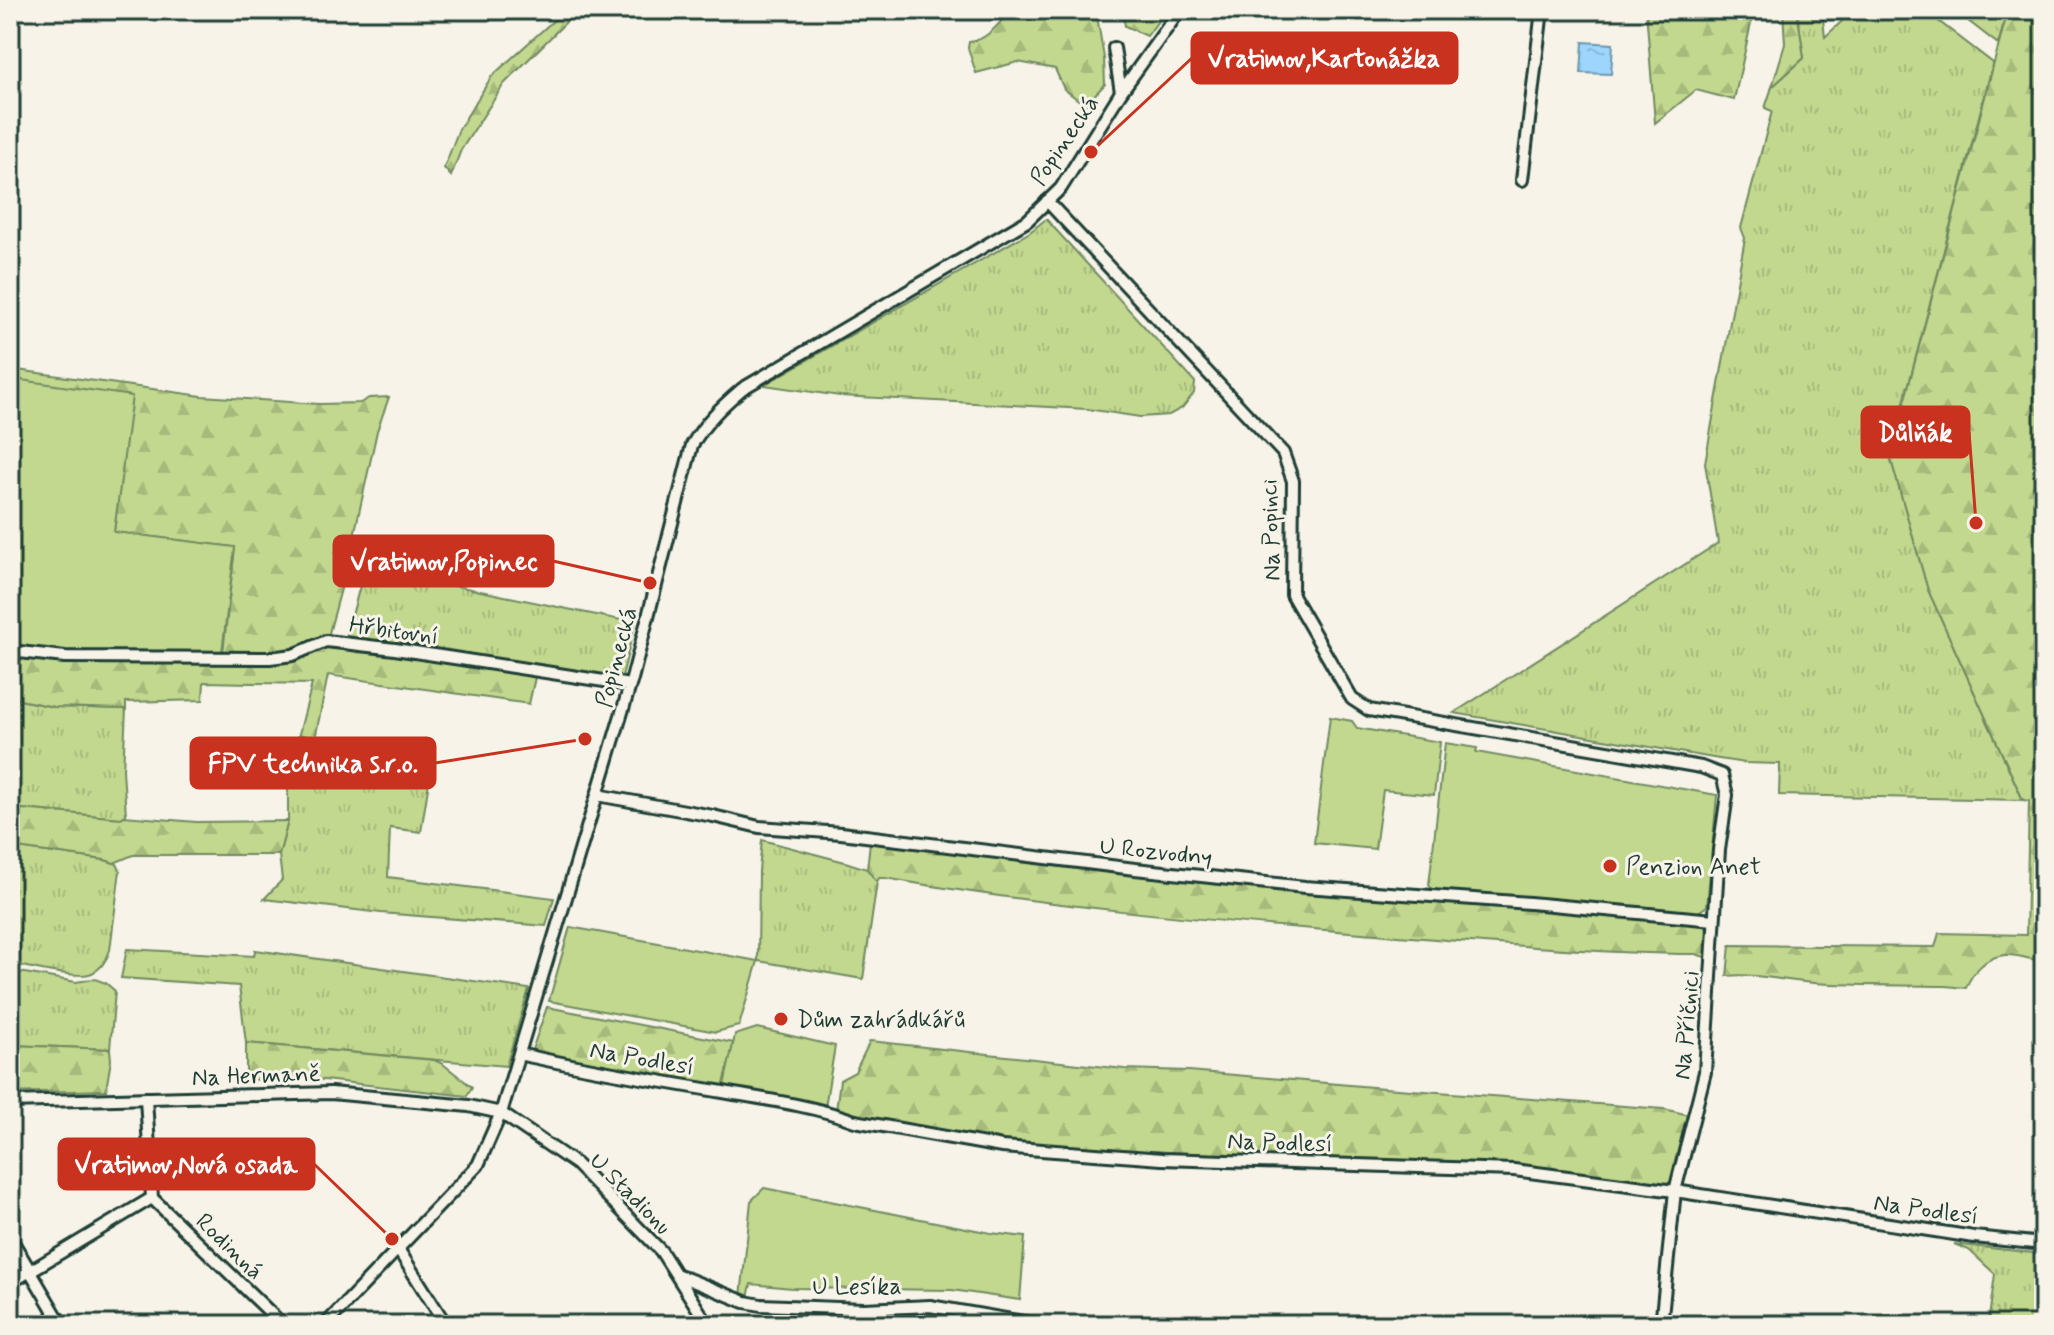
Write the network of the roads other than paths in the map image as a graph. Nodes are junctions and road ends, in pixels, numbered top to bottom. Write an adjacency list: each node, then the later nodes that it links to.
1 (1180, 10): 4 (street, Popinecká)
2 (1542, 10): 5 (street)
3 (1114, 48): 4 (street)
4 (1121, 92): 6 (street, Popinecká)
5 (1522, 180)
6 (1047, 201): 8 (street, Popinecká); 9 (street, Na Popinci)
7 (10, 651): 8 (street, Hřbitovní)
8 (630, 685): 10 (street, Popinecká)
9 (1722, 775): 11 (street, Na Příčnici)
10 (597, 795): 11 (street, U Rozvodny); 12 (street, Popinecká)
11 (1714, 920): 16 (street, Na Příčnici)
12 (519, 1054): 15 (street, Popinecká); 16 (street, Na Podlesí)
13 (146, 1098): 14 (street, Na Hermaně); 15 (street, Na Hermaně); 17 (street)
14 (10, 1102)
15 (501, 1113): 20 (street, Popinecká); 22 (street, U Stadionu)
16 (1675, 1191): 19 (street, Na Podlesí); 30 (street, Na Příčnici)
17 (152, 1198): 21 (street); 25 (street, Rodinná)
18 (10, 1237): 21 (street)
19 (2044, 1244)
20 (398, 1249): 26 (street, Popinecká); 27 (street)
21 (30, 1272): 23 (street); 24 (street)
22 (676, 1275): 28 (street, U Stadionu); 29 (street, U Lesíka)
23 (10, 1283)
24 (62, 1325)
25 (283, 1325)
26 (325, 1325)
27 (446, 1325)
28 (708, 1325)
29 (1041, 1325)
30 (1661, 1325)

